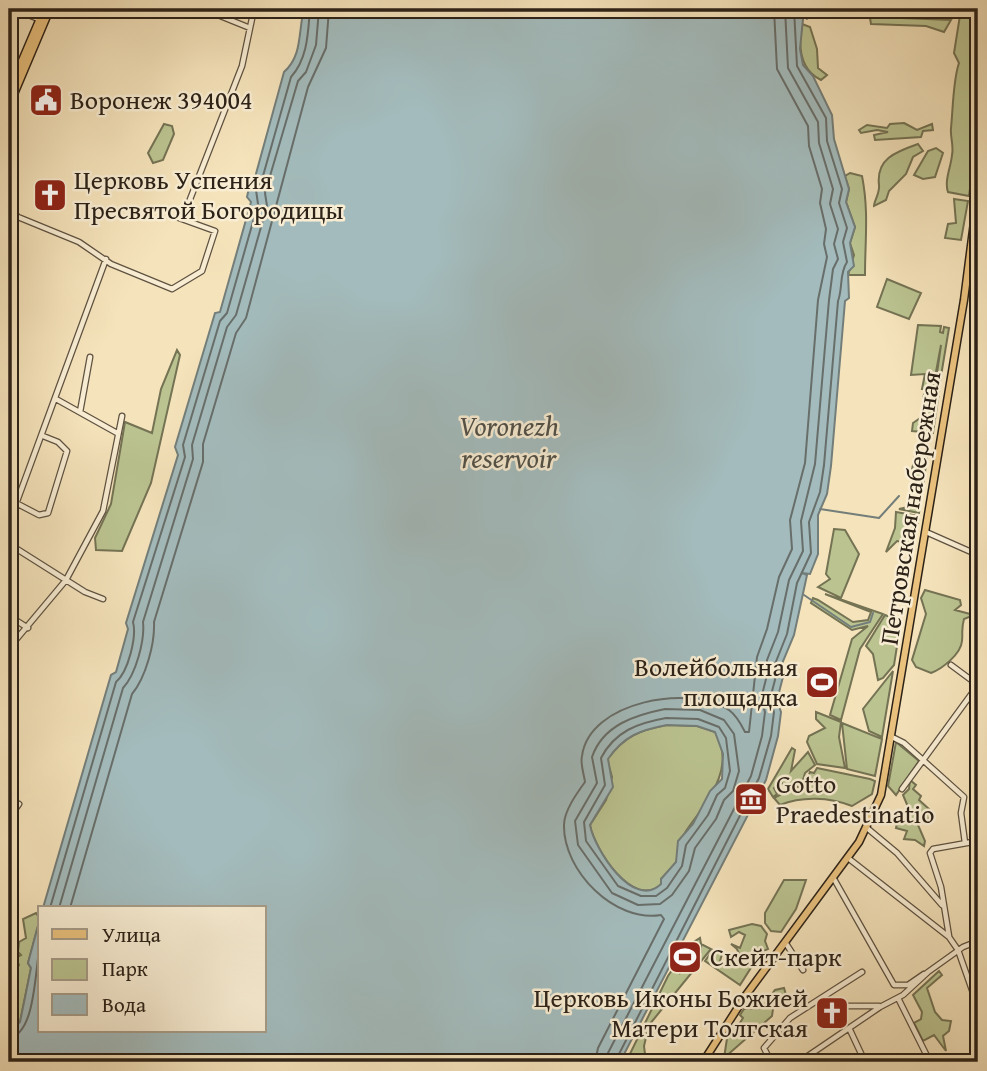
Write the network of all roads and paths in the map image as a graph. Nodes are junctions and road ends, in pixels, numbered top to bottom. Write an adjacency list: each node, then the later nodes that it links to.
1 (13, 9): 7 (street)
2 (33, 9): 7 (street)
3 (50, 9): 7 (main road)
4 (203, 9): 9 (street)
5 (232, 9): 8 (street)
6 (254, 9): 8 (street)
7 (43, 15): 10 (main road); 11 (main road)
8 (252, 17): 9 (street)
9 (250, 28): 14 (street)
10 (9, 91)
11 (9, 106)
12 (978, 191): 23 (main road, Петровская набережная)
13 (9, 208): 14 (street)
14 (106, 259): 16 (street)
15 (90, 357): 17 (street)
16 (56, 399): 17 (street); 20 (street)
17 (80, 412): 19 (street)
18 (122, 416): 19 (street)
19 (118, 434): 26 (street)
20 (43, 436): 21 (street); 21 (street)
21 (16, 503): 22 (street)
22 (9, 523)
23 (926, 532): 25 (street); 33 (main road, Петровская набережная)
24 (9, 544): 26 (street)
25 (978, 555)
26 (66, 580): 27 (street); 29 (street)
27 (103, 599)
28 (9, 616): 29 (street)
29 (28, 628): 30 (street)
30 (9, 648)
31 (951, 665): 32 (street)
32 (978, 685): 34 (street)
33 (892, 737): 34 (street); 38 (main road, Петровская набережная)
34 (922, 761): 35 (street); 40 (street)
35 (902, 789)
36 (19, 804): 37 (street)
37 (9, 818)
38 (867, 828): 41 (main road, Петровская набережная); 43 (street)
39 (978, 841): 40 (street)
40 (965, 843): 43 (street)
41 (848, 858): 42 (main road, Петровская набережная); 44 (street)
42 (834, 879): 46 (main road, Петровская набережная); 50 (street)
43 (943, 906): 44 (street)
44 (949, 937): 47 (street)
45 (978, 941): 47 (street)
46 (785, 942): 48 (street); 56 (main road, Петровская набережная)
47 (958, 950): 50 (street); 54 (street)
48 (803, 970)
49 (862, 972): 52 (street)
50 (928, 972): 51 (street)
51 (898, 998): 53 (street); 60 (street)
52 (820, 999): 53 (street); 57 (street)
53 (880, 1007): 55 (street)
54 (978, 1007)
55 (850, 1030): 58 (street); 59 (street)
56 (703, 1062)
57 (771, 1062)
58 (799, 1062)
59 (865, 1062)
60 (930, 1062)

